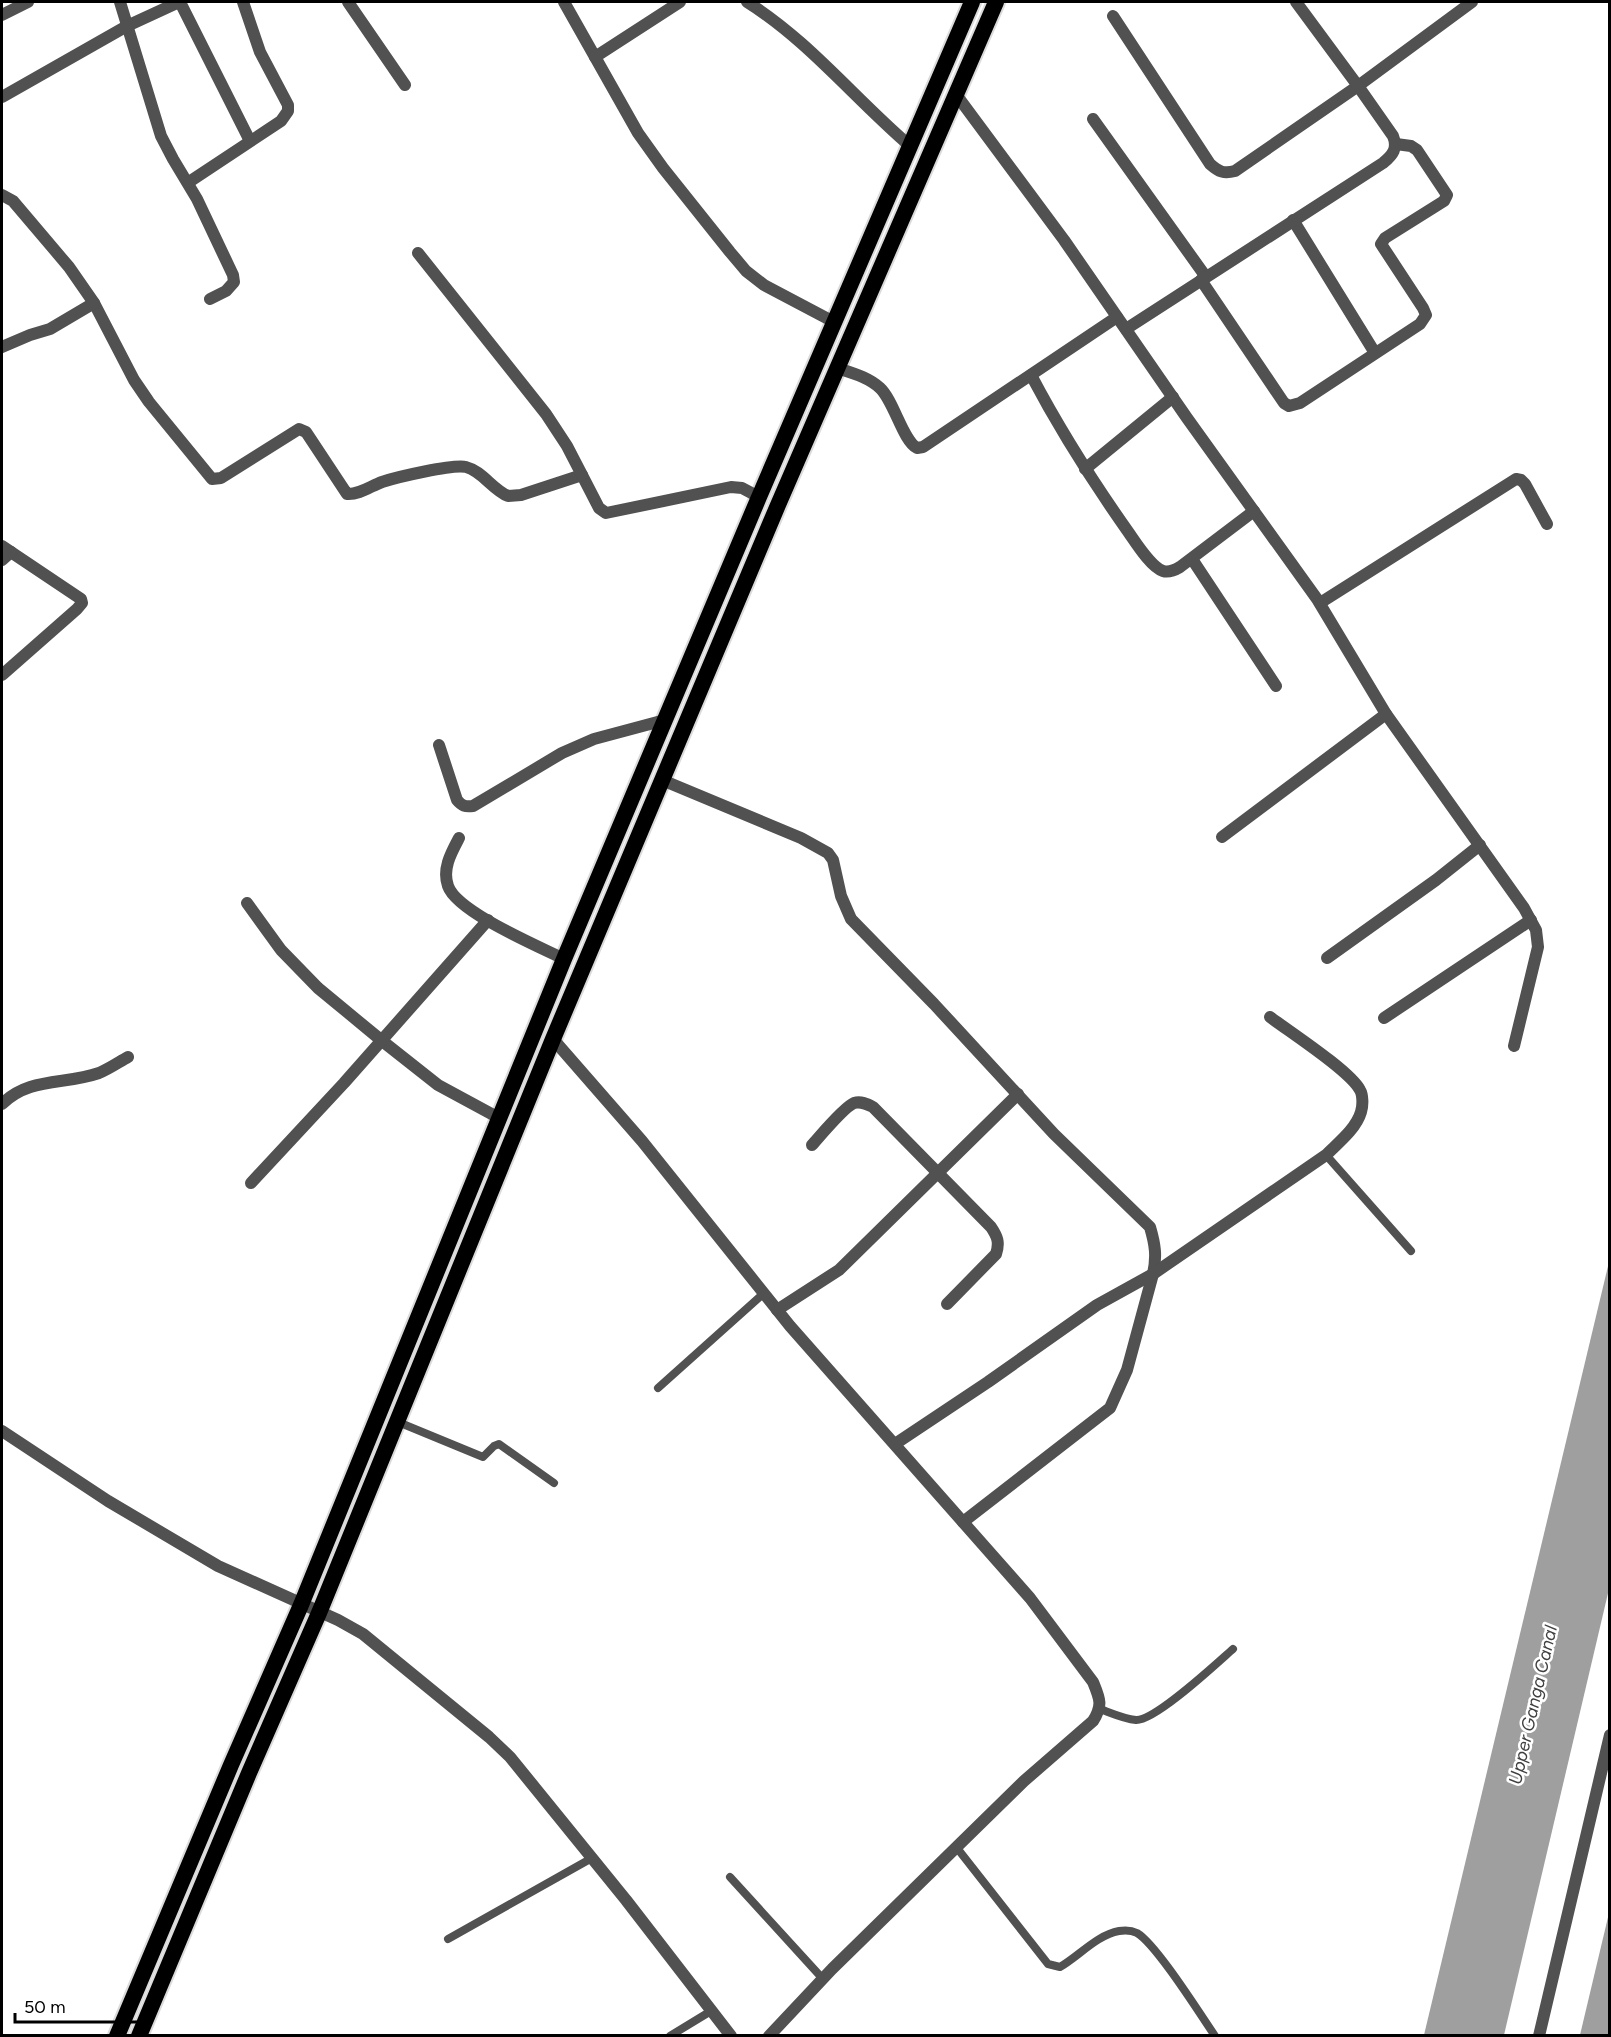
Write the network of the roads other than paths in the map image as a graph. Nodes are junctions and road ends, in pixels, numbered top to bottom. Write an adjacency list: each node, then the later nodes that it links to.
1 (28, 2): 13 (street)
2 (120, 2): 15 (street)
3 (179, 2): 15 (street); 22 (street)
4 (243, 2): 22 (street)
5 (348, 2): 17 (street)
6 (564, 2): 16 (street)
7 (680, 2): 16 (street)
8 (747, 2): 24 (street)
9 (972, 2): 24 (highway)
10 (996, 2): 19 (highway)
11 (1296, 2): 18 (street)
12 (1472, 2): 18 (street)
13 (2, 15)
14 (1113, 16): 18 (street)
15 (127, 26): 20 (street); 25 (street)
16 (595, 57): 33 (street)
17 (405, 85)
18 (1358, 86): 23 (street)
19 (955, 93): 32 (street); 37 (highway)
20 (2, 97)
21 (1093, 119): 29 (street)
22 (250, 141): 25 (street)
23 (1396, 144): 27 (street); 36 (street)
24 (910, 146): 33 (highway)
25 (189, 182): 30 (street)
26 (2, 195): 31 (street)
27 (1293, 220): 29 (street); 36 (street)
28 (418, 253): 41 (street)
29 (1204, 278): 34 (street); 36 (street)
30 (210, 299)
31 (94, 303): 35 (street); 41 (street)
32 (1117, 317): 34 (street); 38 (street)
33 (834, 322): 42 (highway)
34 (1126, 329): 39 (street)
35 (4, 342)
36 (1375, 354)
37 (837, 368): 38 (street); 53 (highway)
38 (1031, 375): 40 (street)
39 (1173, 397): 40 (street); 43 (street)
40 (1085, 469): 46 (street)
41 (582, 475): 42 (street)
42 (759, 497): 51 (highway)
43 (1254, 511): 46 (street); 47 (street)
44 (1547, 524): 47 (street)
45 (5, 553): 48 (street)
46 (1192, 559): 49 (street)
47 (1320, 603): 50 (street)
48 (2, 675)
49 (1276, 686)
50 (1386, 714): 54 (street); 56 (street)
51 (665, 720): 52 (street); 61 (highway)
52 (439, 745)
53 (662, 780): 64 (highway); 68 (street)
54 (1222, 837)
55 (459, 838): 58 (street)
56 (1480, 845): 59 (street); 60 (street)
57 (247, 903): 65 (street)
58 (488, 920): 61 (street); 65 (street)
59 (1531, 920): 63 (street); 66 (street)
60 (1328, 958)
61 (564, 959): 70 (highway)
62 (1270, 1017): 72 (street)
63 (1384, 1018)
64 (553, 1039): 77 (street); 81 (highway)
65 (381, 1040): 70 (street); 74 (street)
66 (1514, 1046)
67 (128, 1057): 69 (street)
68 (1018, 1094): 73 (street); 76 (street)
69 (2, 1104)
70 (499, 1118): 86 (highway)
71 (812, 1145): 73 (street)
72 (1326, 1155): 75 (lane); 76 (street)
73 (939, 1173): 78 (street); 79 (street)
74 (251, 1183)
75 (1411, 1251)
76 (1153, 1274): 83 (street); 85 (street)
77 (763, 1294): 79 (street); 80 (lane)
78 (947, 1304)
79 (777, 1311): 83 (street)
80 (658, 1388)
81 (398, 1422): 84 (lane); 87 (highway)
82 (2, 1431): 86 (street)
83 (895, 1444): 85 (street)
84 (554, 1483)
85 (963, 1522): 89 (street)
86 (301, 1605): 87 (street); 97 (highway)
87 (319, 1613): 92 (street); 98 (highway)
88 (1233, 1649): 89 (lane)
89 (1100, 1708): 91 (street)
90 (1610, 1735): 103 (street)
91 (957, 1848): 95 (street); 102 (lane)
92 (592, 1858): 94 (lane); 96 (street)
93 (730, 1877): 95 (lane)
94 (448, 1939)
95 (823, 1979): 101 (street)
96 (711, 2011): 99 (lane); 100 (street)
97 (117, 2036)
98 (139, 2036)
99 (670, 2036)
100 (730, 2036)
101 (769, 2036)
102 (1215, 2036)
103 (1539, 2036)

